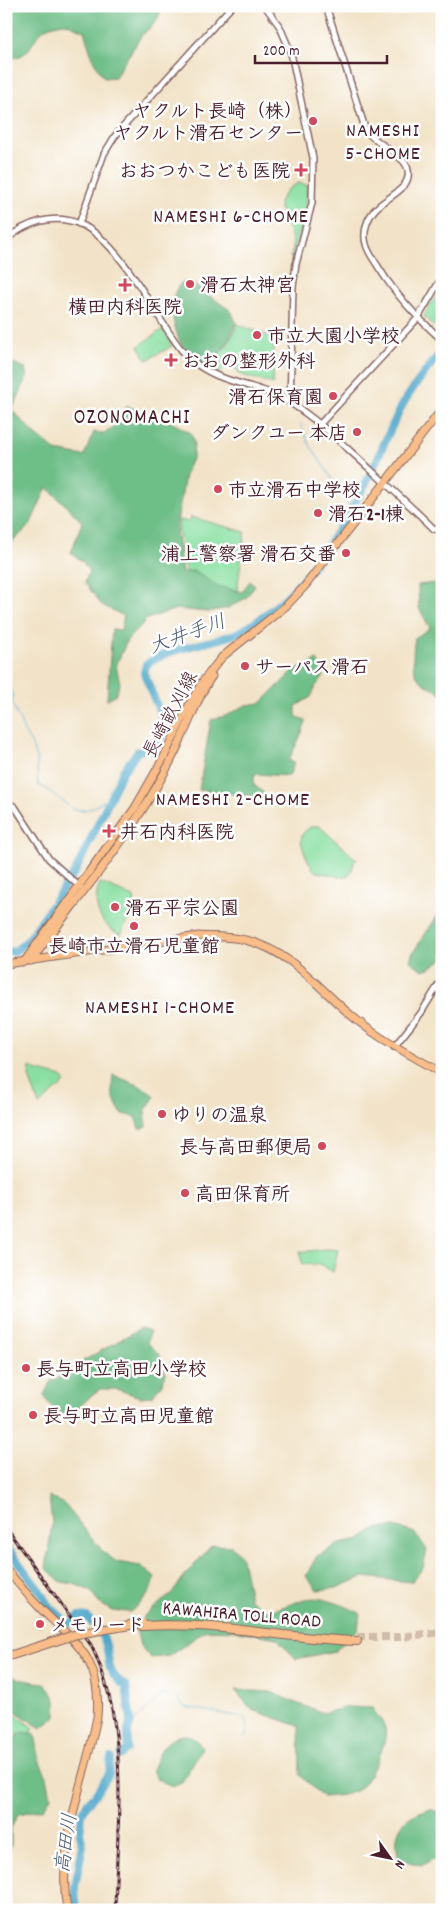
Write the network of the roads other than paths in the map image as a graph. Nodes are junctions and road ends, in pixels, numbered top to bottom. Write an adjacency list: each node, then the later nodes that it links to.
1 (232, 6): 4 (street)
2 (265, 6): 9 (street)
3 (326, 6): 7 (street)
4 (79, 224): 5 (street); 9 (street)
5 (6, 240)
6 (442, 277): 7 (street)
7 (418, 318): 8 (street); 12 (street)
8 (442, 340)
9 (290, 403): 12 (street)
10 (442, 409): 13 (main road, 長崎畝刈線)
11 (442, 413): 13 (main road, 長崎畝刈線)
12 (320, 424): 13 (street)
13 (386, 484): 14 (street); 16 (main road, 長崎畝刈線)
14 (442, 530)
15 (6, 801): 16 (street)
16 (82, 888): 17 (main road, 長崎畝刈線)
17 (27, 961): 18 (main road); 20 (main road)
18 (6, 964)
19 (442, 979): 20 (street)
20 (394, 1047): 21 (main road)
21 (442, 1073)
22 (6, 1569): 25 (main road)
23 (357, 1639): 24 (highway, KAWAHIRA TOLL ROAD, bridge)
24 (9, 1657)
25 (67, 1910)

